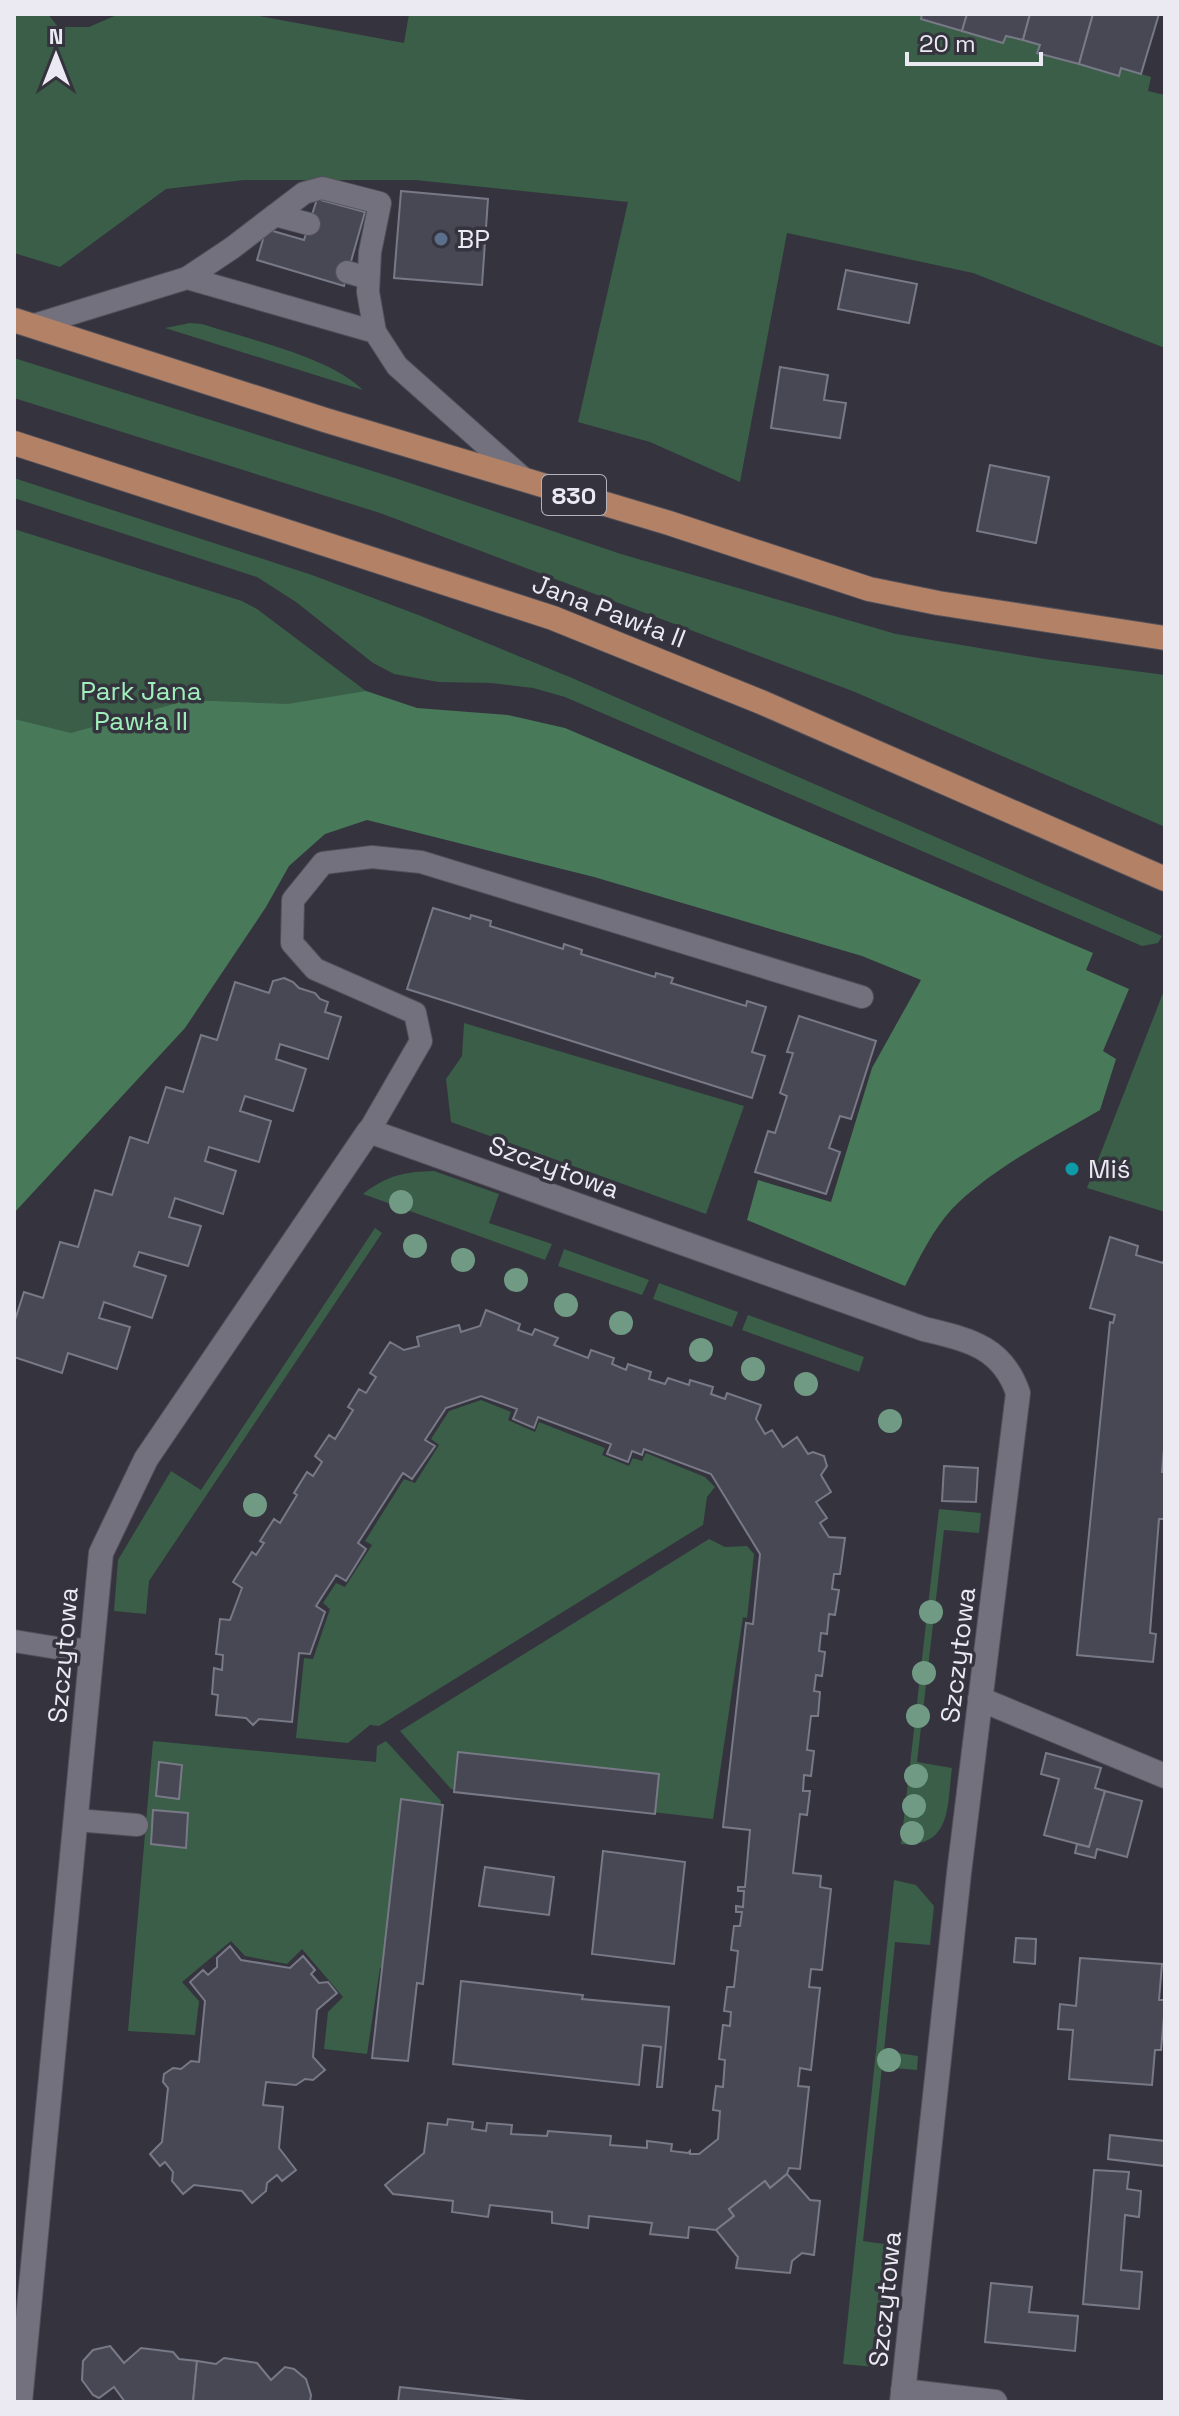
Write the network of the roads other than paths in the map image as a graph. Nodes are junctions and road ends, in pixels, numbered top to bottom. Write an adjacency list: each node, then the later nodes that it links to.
1 (275, 215): 2 (lane); 3 (lane); 5 (lane)
2 (309, 224)
3 (187, 278): 4 (lane); 5 (lane)
4 (22, 323): 7 (main road, 830)
5 (375, 332): 7 (lane)
6 (14, 443): 9 (main road, Jana Pawła II)
7 (525, 480): 8 (main road, 830)
8 (1165, 638)
9 (1165, 879)
10 (862, 997): 11 (lane)
11 (369, 1131): 13 (street, Szczytowa); 14 (street, Szczytowa)
12 (14, 1641): 13 (lane)
13 (92, 1650): 16 (street, Szczytowa)
14 (980, 1699): 15 (street); 18 (street, Szczytowa)
15 (1165, 1776)
16 (76, 1820): 17 (lane); 19 (street, Szczytowa)
17 (137, 1825)
18 (902, 2397): 20 (street)
19 (20, 2402)
20 (995, 2402)

